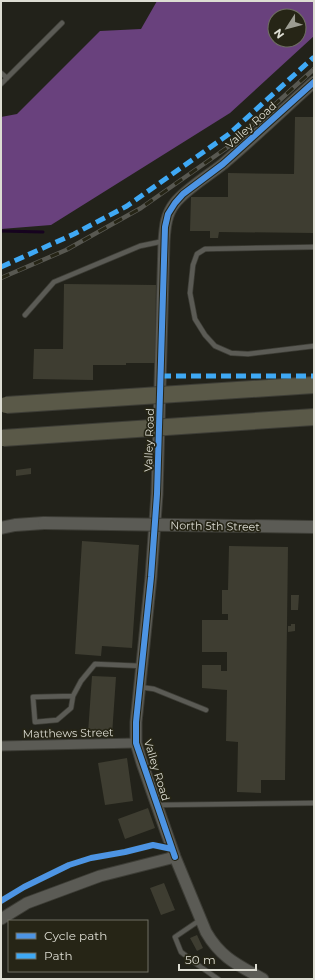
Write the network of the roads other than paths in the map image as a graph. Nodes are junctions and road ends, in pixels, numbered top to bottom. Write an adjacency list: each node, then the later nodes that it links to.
1 (62, 23): 3 (lane)
2 (1, 73): 3 (lane)
3 (7, 78): 5 (lane)
4 (314, 82): 6 (street, Valley Road)
5 (1, 84)
6 (164, 240): 8 (lane); 16 (street, Valley Road)
7 (314, 247): 9 (lane)
8 (25, 315)
9 (314, 346)
10 (314, 385): 11 (highway, bridge)
11 (6, 404)
12 (314, 417): 13 (highway, bridge)
13 (3, 438)
14 (314, 527): 15 (main road, North 5th Street, bridge)
15 (1, 528)
16 (142, 666): 17 (street, Valley Road); 18 (lane)
17 (140, 687): 19 (lane); 20 (street, Valley Road)
18 (73, 696): 18 (lane)
19 (206, 710)
20 (136, 743): 21 (street, Matthews Street); 23 (street, Valley Road)
21 (1, 746)
22 (314, 803): 23 (lane)
23 (157, 805): 24 (street, Valley Road)
24 (175, 857): 25 (street); 26 (street, Valley Road)
25 (1, 919)
26 (201, 920): 27 (lane); 28 (street, Valley Road)
27 (218, 979)
28 (263, 979)

